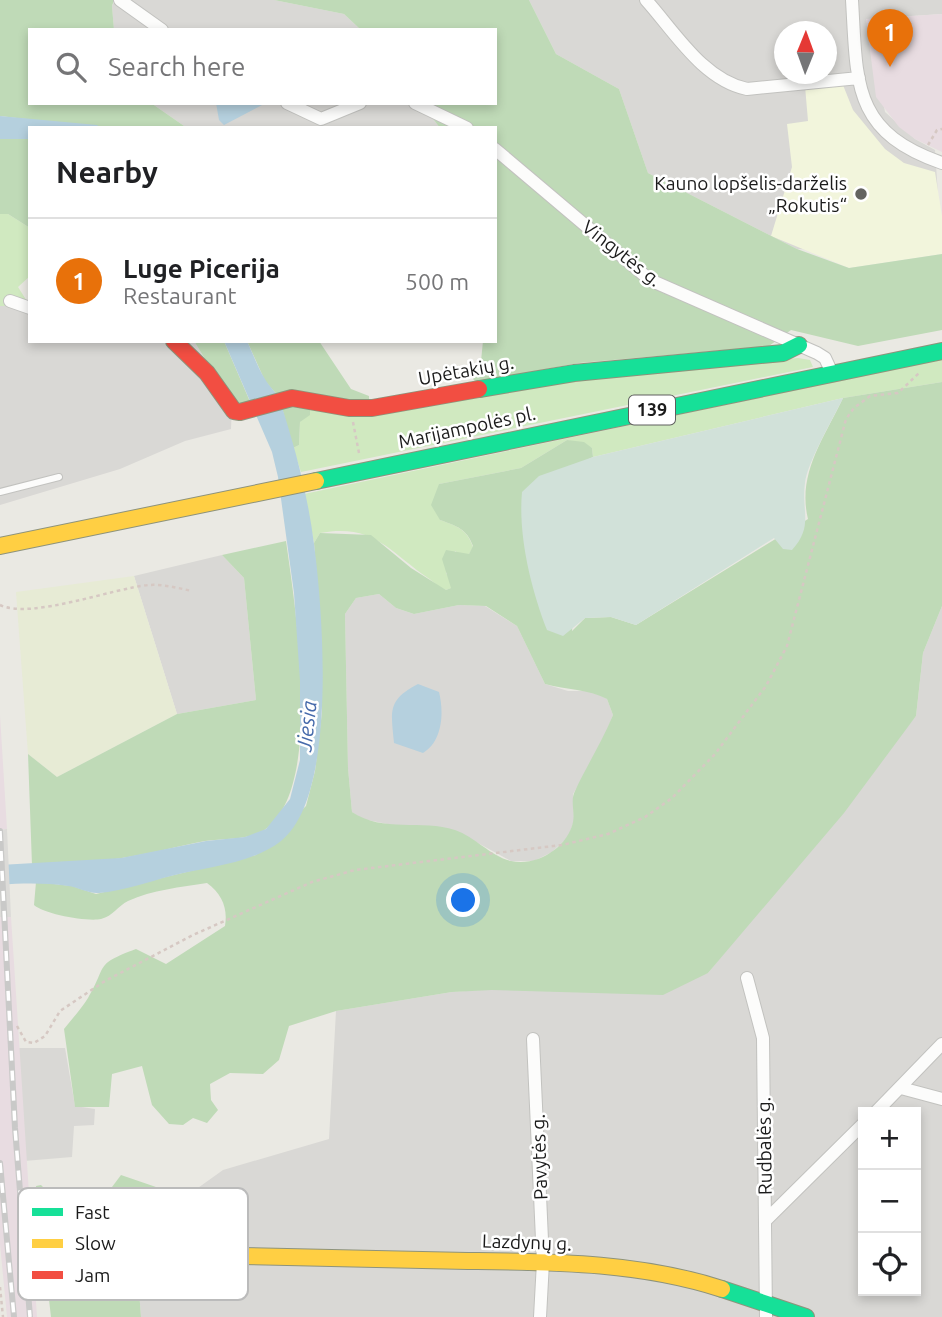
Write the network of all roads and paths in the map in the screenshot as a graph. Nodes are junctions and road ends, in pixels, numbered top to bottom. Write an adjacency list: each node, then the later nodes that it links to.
1 (120, 0): 4 (street)
2 (646, 0): 5 (street)
3 (852, 0): 5 (street)
4 (159, 28)
5 (859, 78): 13 (street)
6 (291, 105): 7 (street)
7 (355, 105)
8 (419, 105): 9 (street)
9 (463, 126)
10 (942, 129): 11 (path)
11 (927, 148)
12 (497, 151): 17 (street, Vingytės g.)
13 (942, 163)
14 (10, 301): 15 (street)
15 (28, 307)
16 (177, 343): 17 (street, Upėtakių g.)
17 (799, 345): 20 (street, Vingytės g.)
18 (942, 351): 20 (street, Marijampolės pl. / 139)
19 (922, 370): 29 (path)
20 (832, 373): 22 (street, Marijampolės pl. / 139)
21 (351, 413): 22 (path)
22 (361, 465): 25 (street, Marijampolės pl. / 139)
23 (59, 477): 24 (lane)
24 (0, 492)
25 (4, 545)
26 (192, 591): 27 (path)
27 (0, 605)
28 (747, 978): 36 (street, Rudbalės g.)
29 (17, 1026)
30 (533, 1040): 38 (street, Pavytės g.)
31 (942, 1044): 32 (street)
32 (901, 1088): 33 (street); 34 (street)
33 (942, 1099)
34 (881, 1107)
35 (858, 1129): 36 (street)
36 (765, 1221): 40 (street, Rudbalės g.)
37 (248, 1256): 38 (street, Lazdynų g.)
38 (544, 1262): 40 (street, Lazdynų g.); 42 (street, Pavytės g.)
39 (0, 1287): 41 (path)
40 (765, 1310): 43 (street, Lazdynų g.)
41 (3, 1317)
42 (540, 1317)
43 (806, 1317)

